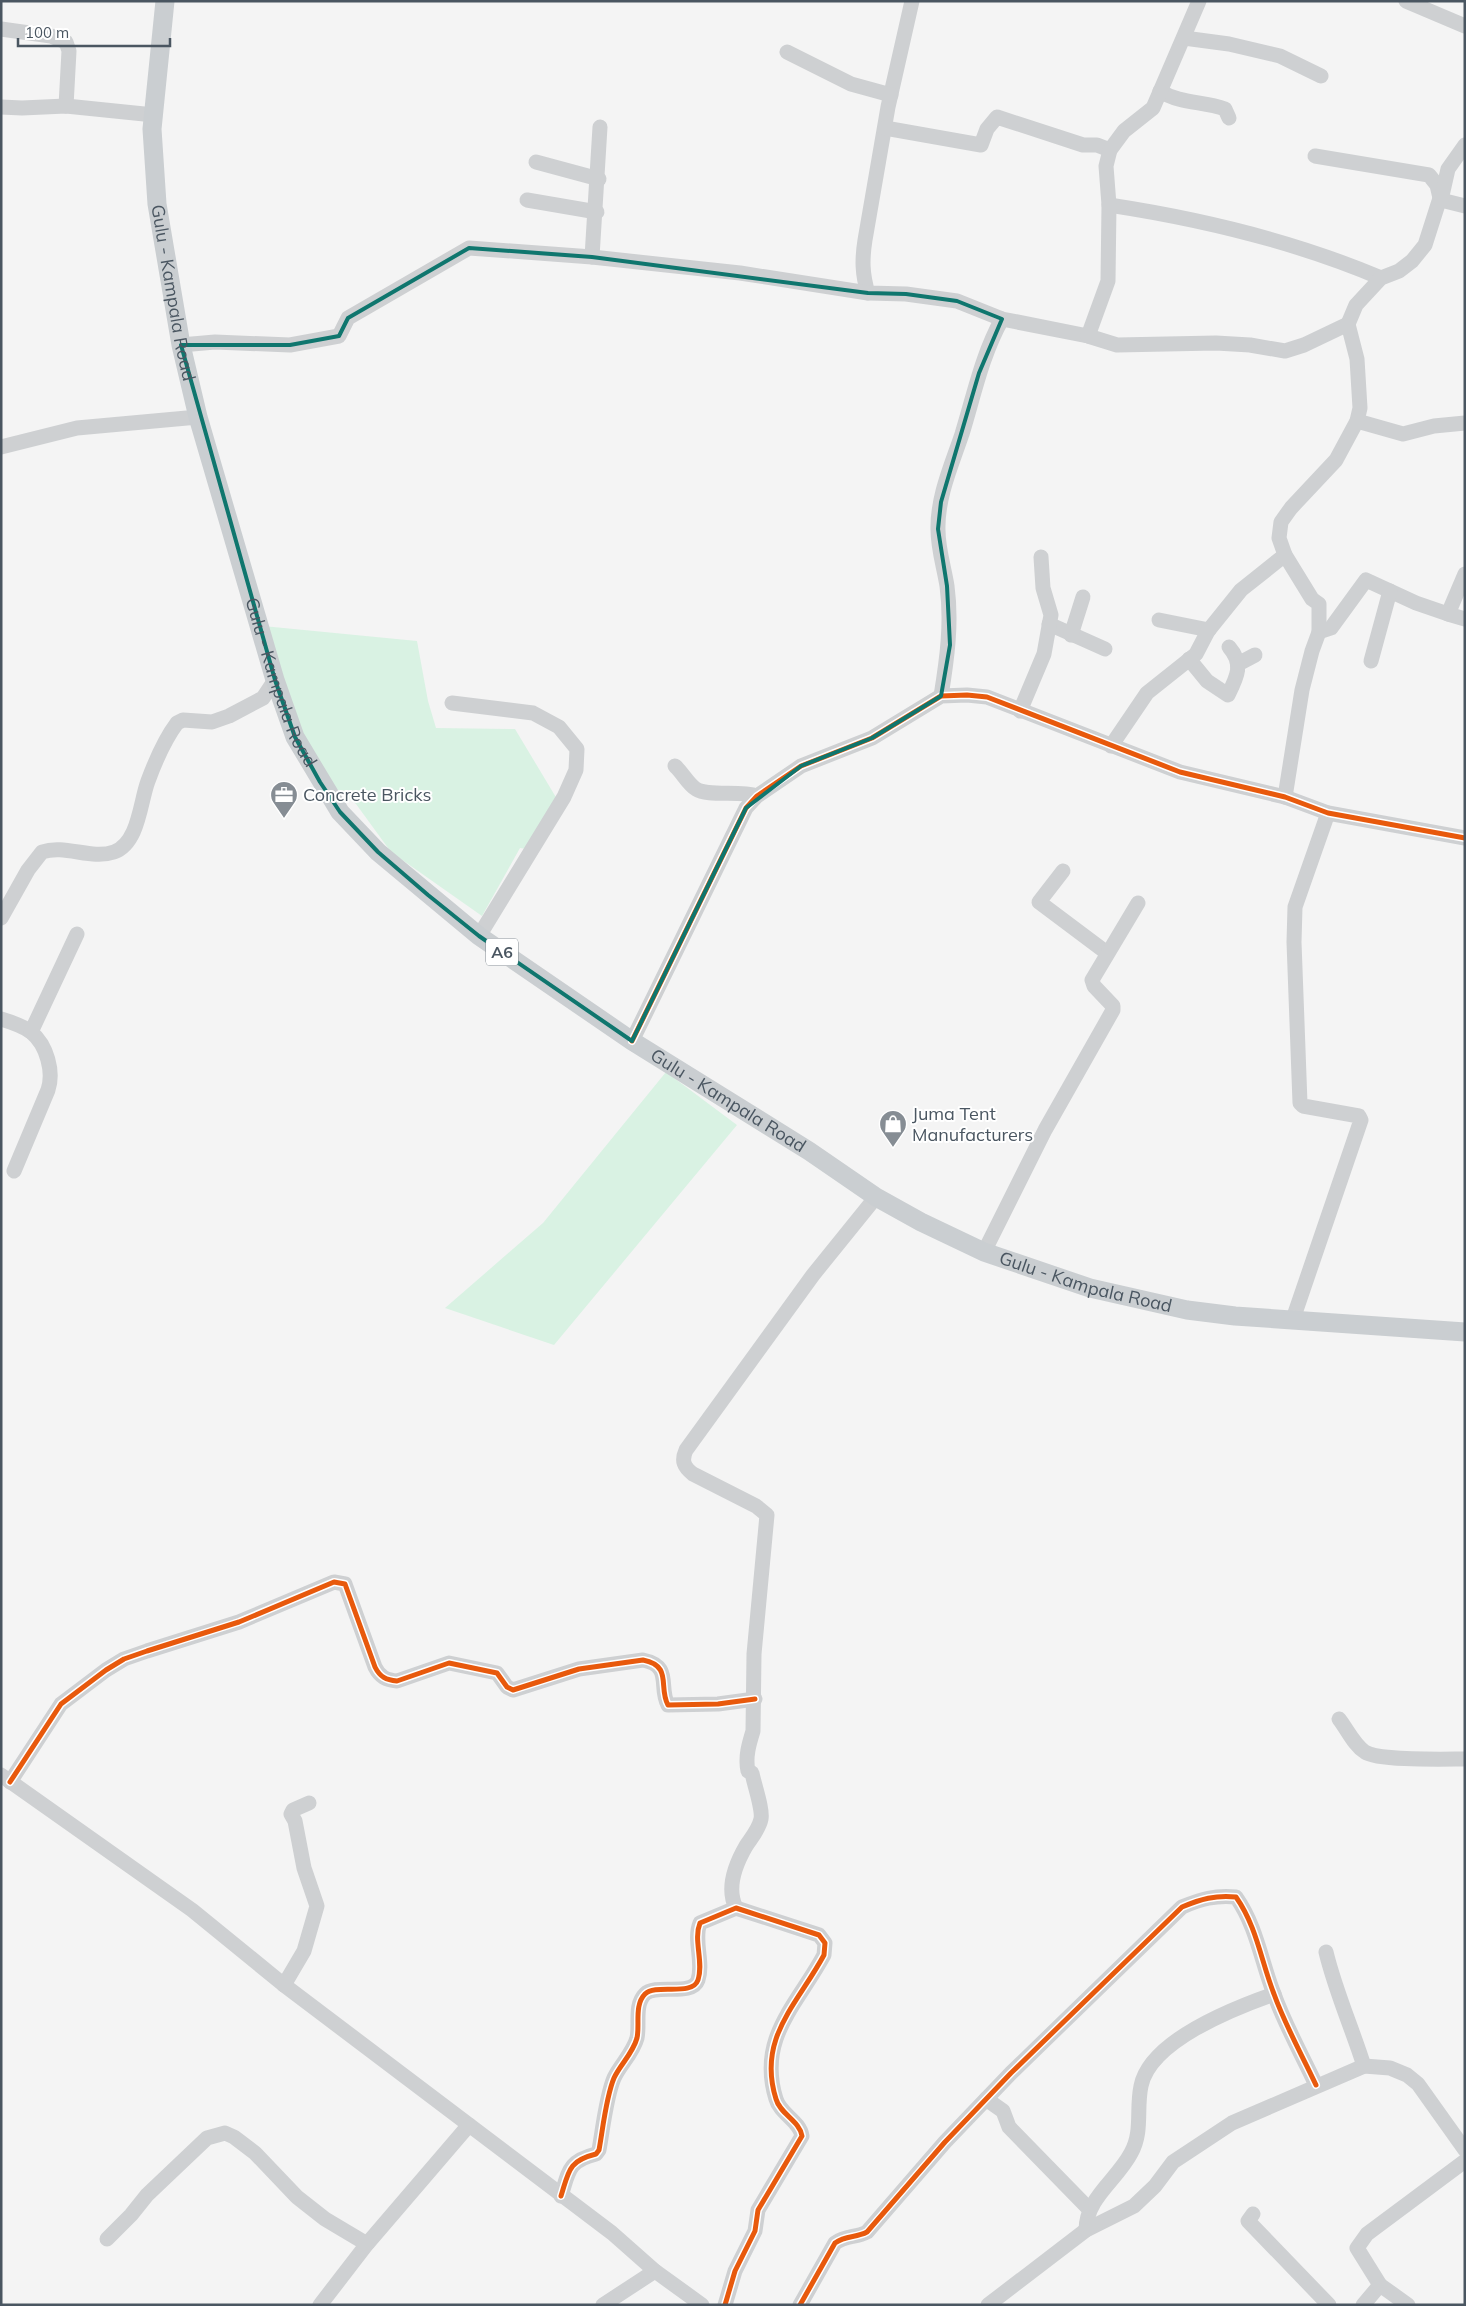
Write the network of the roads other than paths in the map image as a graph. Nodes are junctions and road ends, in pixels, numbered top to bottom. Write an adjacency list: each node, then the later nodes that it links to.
1 (165, 1): 14 (main road, Gulu - Kampala Road / A6)
2 (912, 1): 11 (street)
3 (1199, 1): 7 (street)
4 (1406, 1): 5 (street)
5 (1465, 26)
6 (1, 29): 13 (street)
7 (1184, 38): 9 (street); 10 (street)
8 (787, 52): 11 (street)
9 (1322, 76)
10 (1160, 91): 15 (street); 19 (street)
11 (891, 95): 17 (street)
12 (1, 106): 13 (street)
13 (66, 106): 14 (street)
14 (154, 115): 34 (main road, Gulu - Kampala Road / A6)
15 (1229, 118)
16 (600, 127): 22 (street)
17 (885, 128): 19 (street); 30 (street)
18 (1465, 145): 23 (street)
19 (1110, 150): 25 (street)
20 (1315, 156): 23 (street)
21 (536, 162): 22 (street)
22 (599, 179): 27 (street)
23 (1440, 199): 26 (street); 29 (street)
24 (527, 200): 27 (street)
25 (1109, 205): 29 (street); 33 (street)
26 (1465, 206)
27 (597, 212): 28 (street)
28 (592, 256): 30 (street); 34 (street)
29 (1381, 278): 32 (street)
30 (868, 293): 31 (street)
31 (1002, 319): 33 (street); 58 (street)
32 (1348, 324): 33 (street); 36 (street)
33 (1088, 336)
34 (181, 345): 35 (main road, Gulu - Kampala Road / A6)
35 (198, 416): 38 (street); 57 (main road, Gulu - Kampala Road / A6)
36 (1357, 421): 37 (street); 39 (street)
37 (1465, 423)
38 (1, 447)
39 (1285, 555): 48 (street); 49 (street)
40 (1042, 557): 47 (street)
41 (1465, 574): 44 (street)
42 (1390, 591): 44 (street); 49 (street); 55 (street)
43 (1083, 597): 50 (street)
44 (1448, 614): 45 (street)
45 (1465, 619)
46 (1159, 620): 48 (street)
47 (1049, 624): 50 (street); 60 (street)
48 (1209, 630): 54 (street)
49 (1319, 632): 64 (street)
50 (1071, 635): 52 (street)
51 (1229, 647): 56 (street)
52 (1105, 650)
53 (1256, 655): 56 (street)
54 (1189, 659): 56 (street); 61 (street)
55 (1371, 661)
56 (1238, 664)
57 (275, 680): 69 (street); 71 (main road, Gulu - Kampala Road / A6)
58 (941, 696): 60 (street); 63 (street)
59 (452, 703): 71 (street)
60 (1020, 711): 61 (street)
61 (1111, 746): 64 (street)
62 (675, 766): 63 (street)
63 (757, 796): 75 (street)
64 (1285, 797): 65 (street)
65 (1328, 812): 66 (street); 79 (street)
66 (1465, 838)
67 (1063, 871): 72 (street)
68 (1138, 903): 72 (street)
69 (1, 918)
70 (77, 934): 74 (street)
71 (479, 936): 75 (main road, Gulu - Kampala Road / A6)
72 (1107, 953): 78 (street)
73 (1, 1019): 74 (street)
74 (31, 1032): 76 (street)
75 (632, 1041): 77 (main road, Gulu - Kampala Road / A6)
76 (14, 1171)
77 (876, 1197): 78 (main road, Gulu - Kampala Road / A6); 81 (street)
78 (984, 1252): 79 (main road, Gulu - Kampala Road / A6)
79 (1293, 1319): 80 (main road, Gulu - Kampala Road / A6)
80 (1465, 1332)
81 (755, 1699): 84 (street); 86 (street)
82 (1339, 1719): 83 (street)
83 (1465, 1759)
84 (6, 1778): 88 (street)
85 (309, 1803): 88 (street)
86 (736, 1908): 96 (street); 107 (street)
87 (1326, 1952): 90 (street)
88 (284, 1985): 93 (street)
89 (1274, 1994): 91 (street); 92 (street); 97 (street)
90 (1364, 2066): 91 (street); 94 (street)
91 (1316, 2085): 99 (street)
92 (986, 2099): 97 (street); 108 (street)
93 (469, 2125): 96 (street); 101 (street)
94 (1465, 2150)
95 (1465, 2161): 103 (street)
96 (561, 2196): 102 (street)
97 (1090, 2208): 99 (street)
98 (1253, 2214): 110 (street)
99 (1086, 2230): 109 (street)
100 (107, 2239): 101 (street)
101 (367, 2244): 104 (street)
102 (655, 2271): 105 (street); 106 (street)
103 (1380, 2285): 111 (street); 112 (street)
104 (320, 2305)
105 (603, 2305)
106 (702, 2305)
107 (725, 2305)
108 (800, 2305)
109 (988, 2305)
110 (1329, 2305)
111 (1362, 2305)
112 (1408, 2305)

